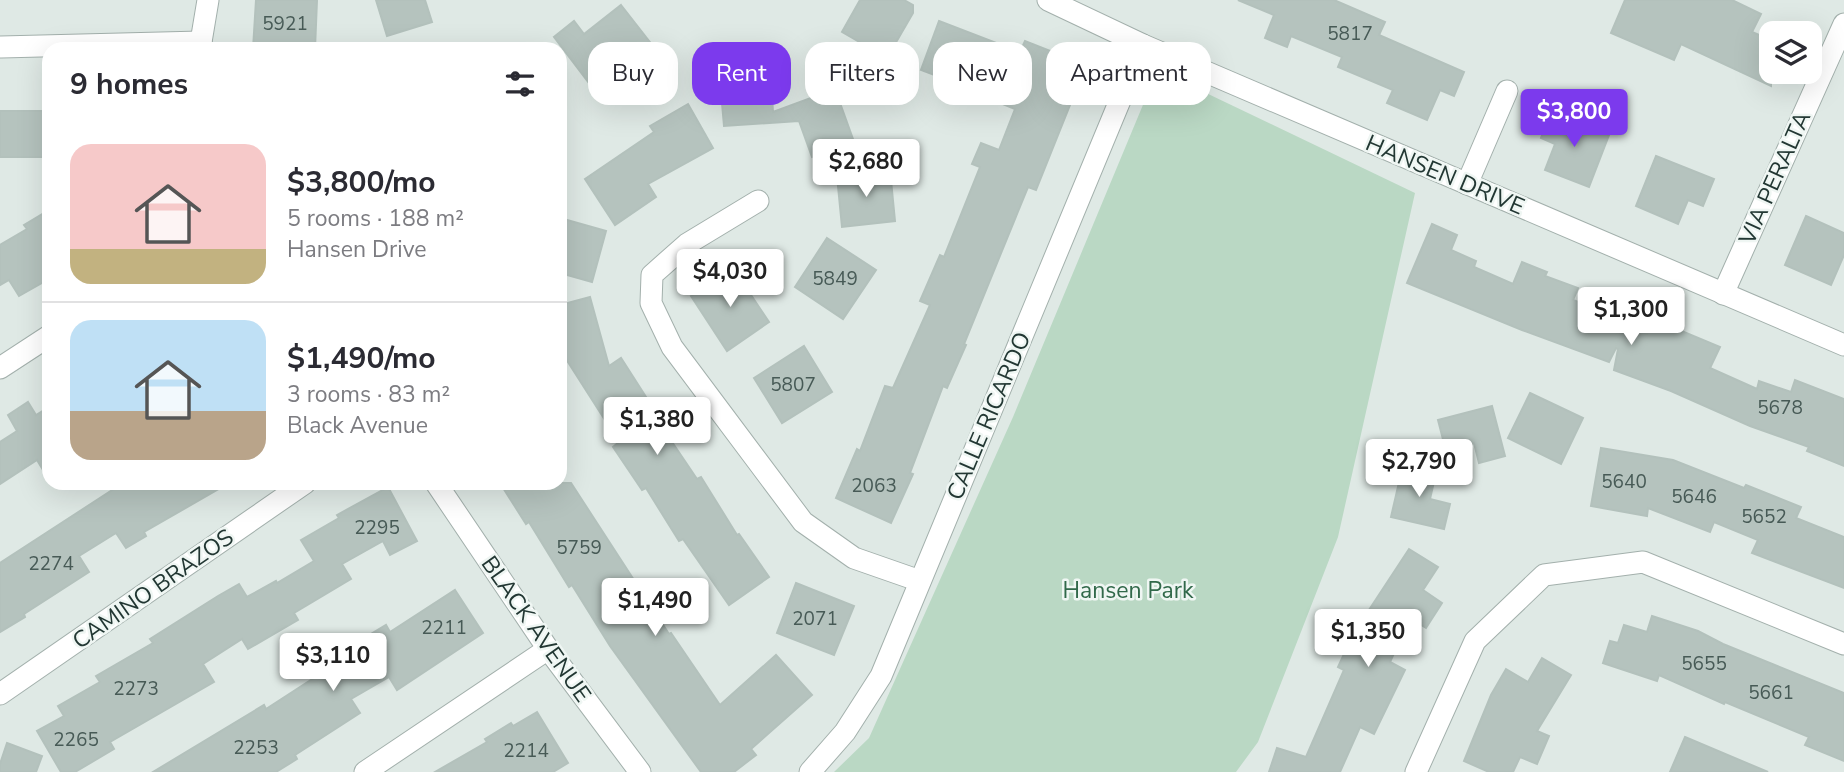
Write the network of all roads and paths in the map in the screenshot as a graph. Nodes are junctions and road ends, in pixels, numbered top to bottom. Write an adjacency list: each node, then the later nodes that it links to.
1 (208, 0): 4 (street)
2 (1048, 0): 5 (street, HANSEN DRIVE)
3 (1844, 24): 13 (street, VIA PERALTA)
4 (202, 42)
5 (1137, 42)
6 (1, 47): 7 (street)
7 (42, 47)
8 (1211, 74): 11 (street, HANSEN DRIVE)
9 (1507, 90): 11 (street)
10 (1118, 105): 19 (street, CALLE RICARDO)
11 (1467, 184): 13 (street, HANSEN DRIVE)
12 (758, 201): 19 (street)
13 (1723, 294): 15 (street, HANSEN DRIVE)
14 (42, 341): 16 (street)
15 (1844, 345)
16 (0, 368)
17 (295, 490): 22 (street, CAMINO BRAZOS)
18 (441, 490): 21 (street, BLACK AVENUE)
19 (920, 581): 25 (street, CALLE RICARDO)
20 (1844, 644): 26 (street)
21 (548, 649): 23 (street); 24 (street, BLACK AVENUE)
22 (0, 694)
23 (365, 772)
24 (640, 772)
25 (810, 772)
26 (1416, 772)

